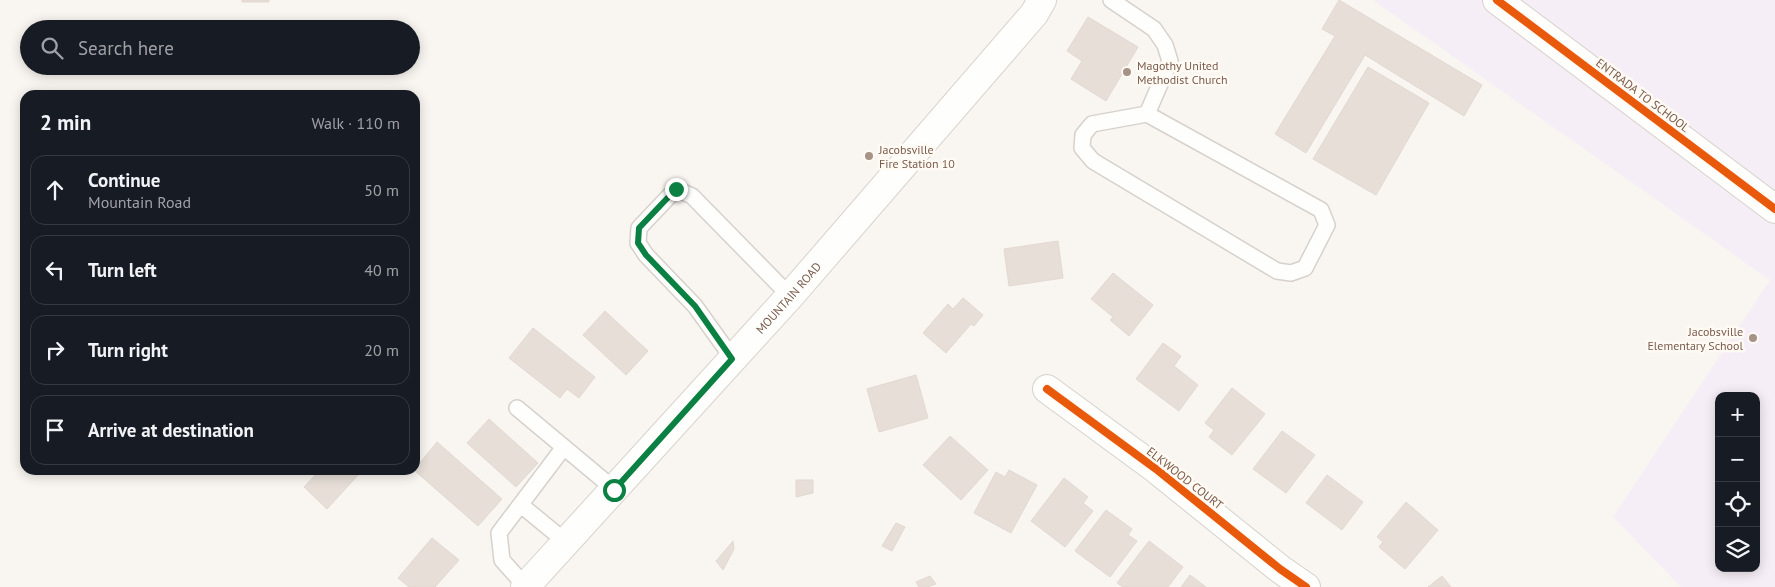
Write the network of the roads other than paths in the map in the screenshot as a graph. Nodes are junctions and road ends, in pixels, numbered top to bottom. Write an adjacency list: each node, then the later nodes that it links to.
1 (1042, 0): 6 (main road, MOUNTAIN ROAD)
2 (1111, 0): 4 (lane)
3 (1497, 0): 5 (main road, ENTRADA TO SCHOOL)
4 (1147, 114): 4 (lane)
5 (1775, 209)
6 (790, 296): 7 (main road, MOUNTAIN ROAD); 7 (lane)
7 (732, 359): 11 (main road, MOUNTAIN ROAD)
8 (1048, 389): 15 (main road, ELKWOOD COURT)
9 (517, 408): 10 (lane)
10 (564, 448): 11 (lane); 12 (lane)
11 (614, 490): 13 (main road, MOUNTAIN ROAD)
12 (521, 505): 13 (lane); 14 (lane)
13 (566, 542): 14 (main road, MOUNTAIN ROAD)
14 (525, 587)
15 (1306, 587)

